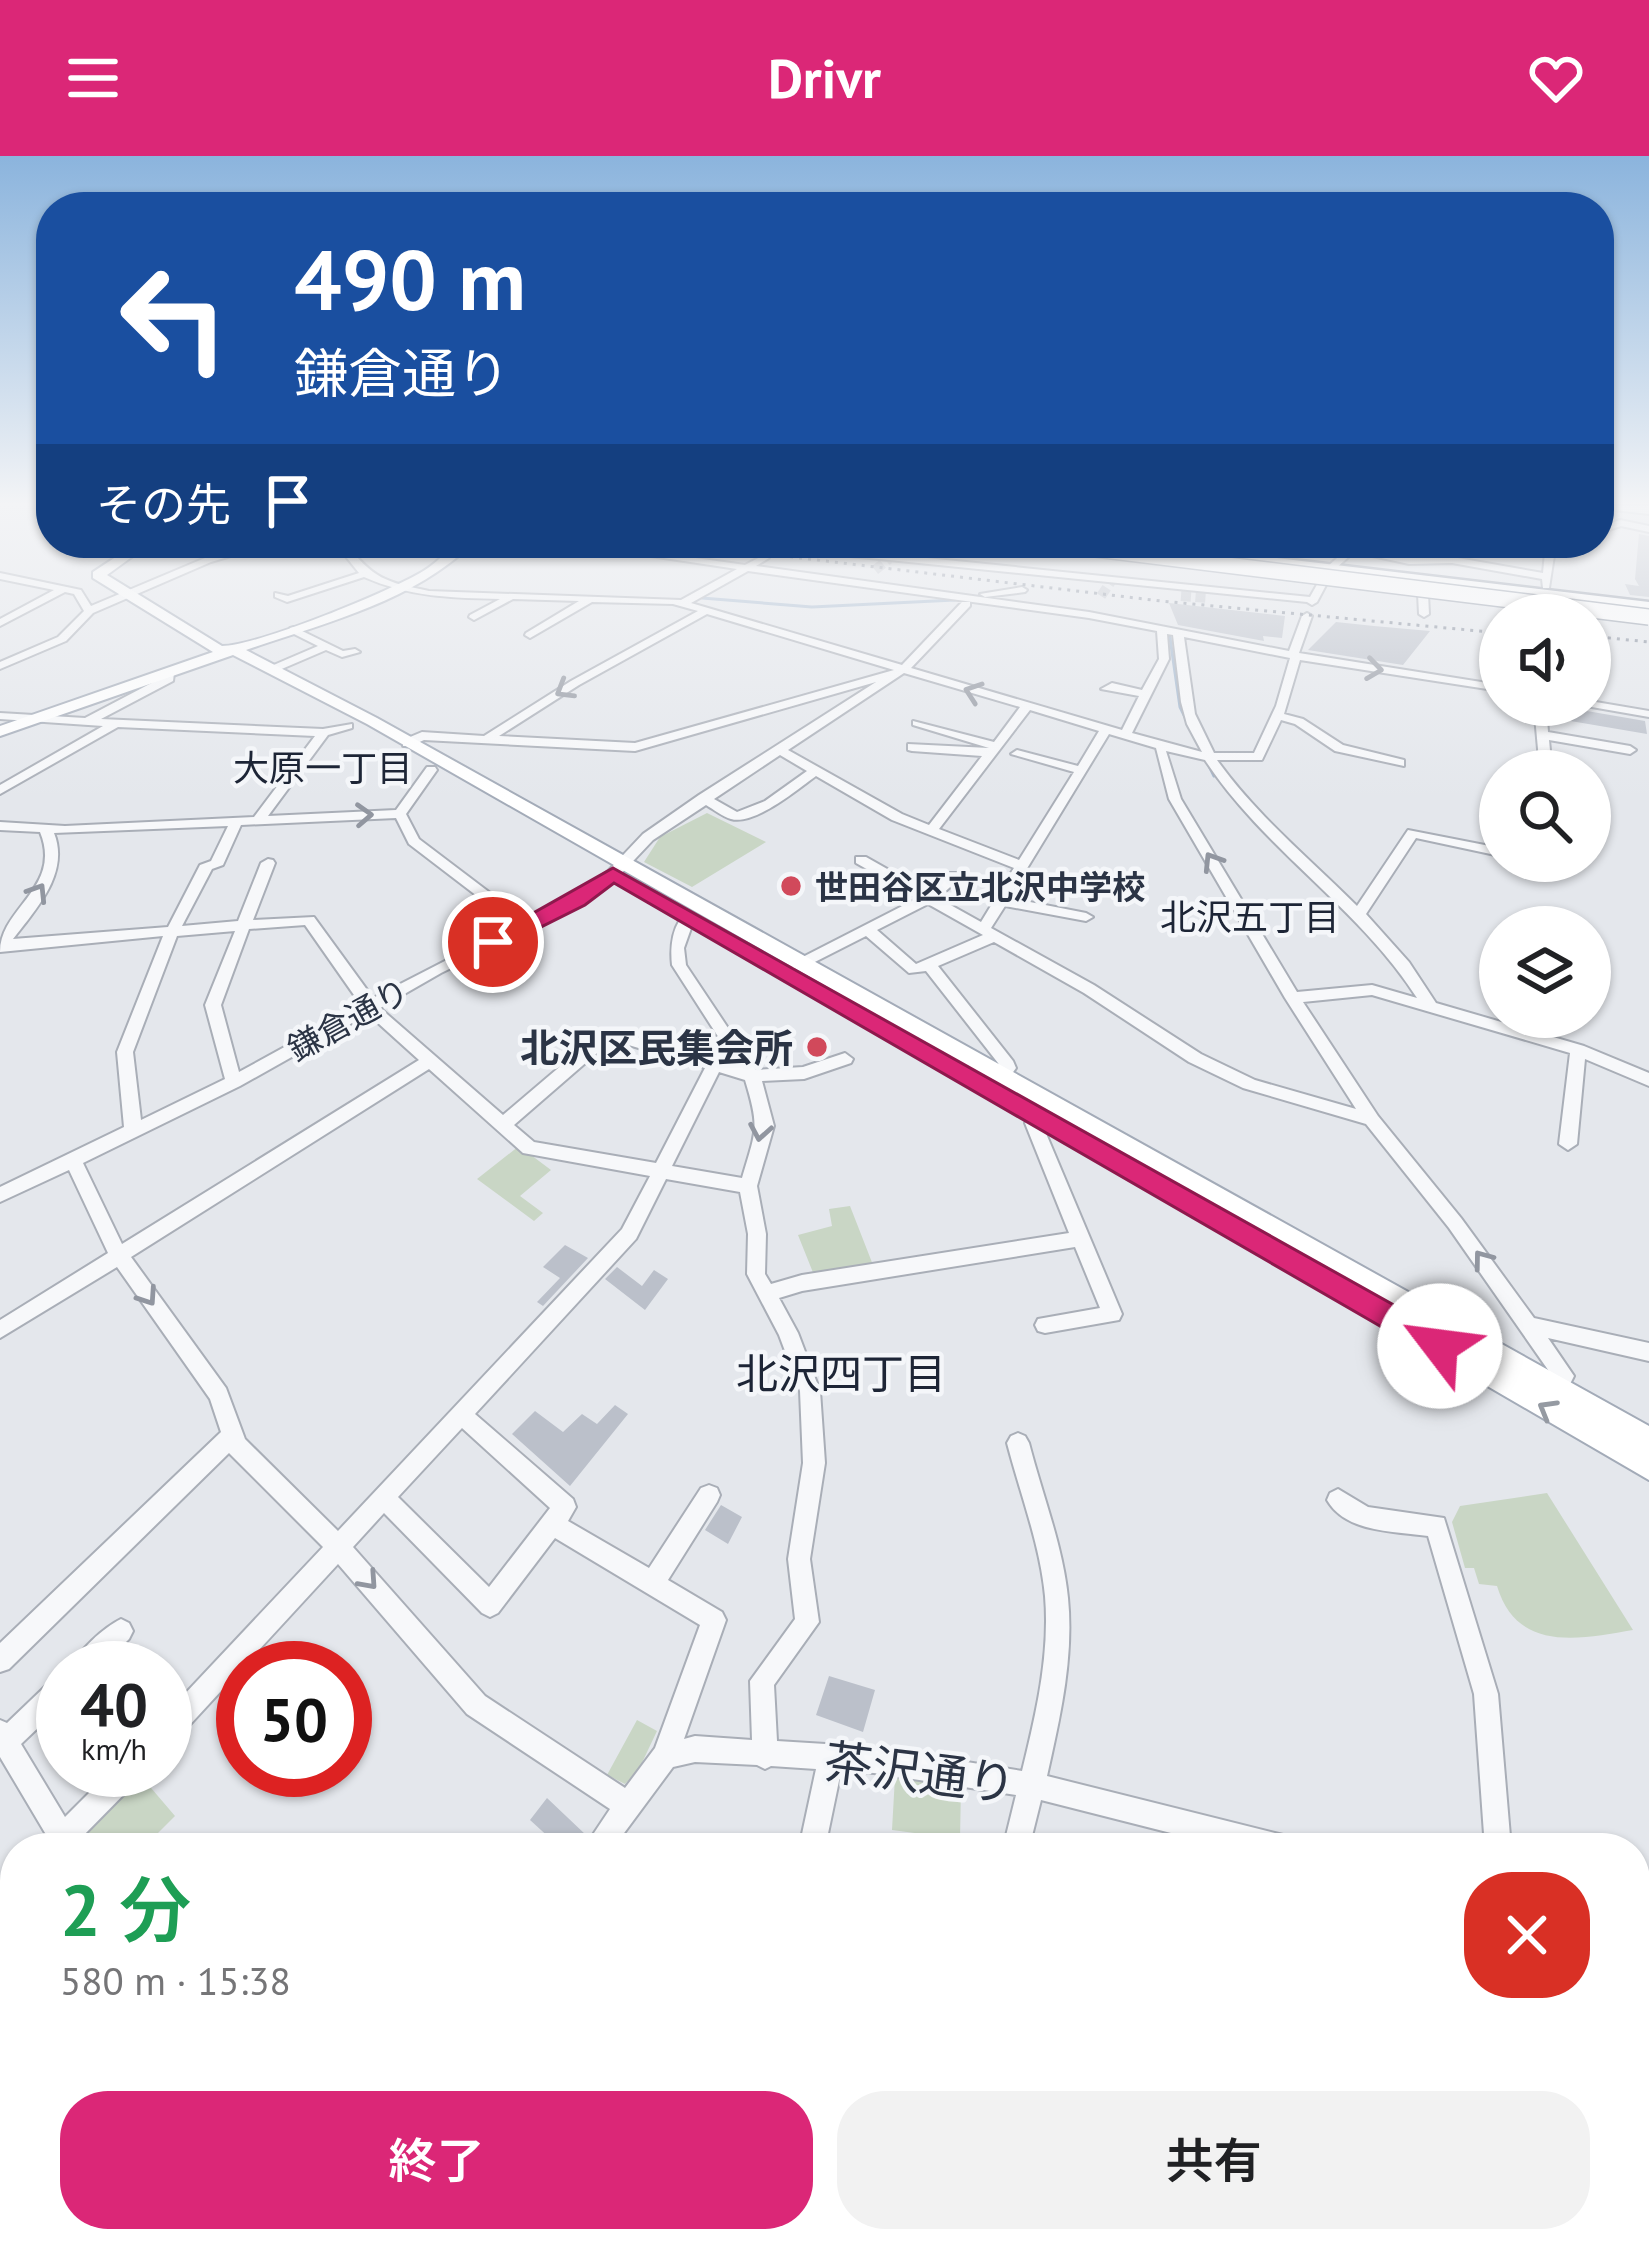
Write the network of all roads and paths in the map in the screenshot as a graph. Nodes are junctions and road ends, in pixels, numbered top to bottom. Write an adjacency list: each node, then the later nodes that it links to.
1 (36, 604): 25 (street)
2 (87, 604): 17 (street)
3 (108, 604): 17 (street)
4 (147, 604): 30 (main road)
5 (351, 604): 30 (main road)
6 (356, 604): 26 (main road)
7 (499, 604): 24 (street)
8 (582, 604): 28 (street)
9 (692, 604): 19 (street)
10 (972, 604): 35 (street, 鎌倉通り)
11 (1011, 604): 22 (street)
12 (1095, 604): 22 (street)
13 (1420, 604): 20 (street)
14 (1558, 604): 21 (highway, bridge)
15 (1563, 604): 21 (highway, bridge)
16 (1568, 604): 21 (highway, bridge)
17 (89, 611): 33 (street)
18 (1611, 611): 21 (highway)
19 (703, 613): 35 (street); 55 (street, one-way to 55)
20 (1424, 614)
21 (1649, 614)
22 (1088, 615): 27 (street)
23 (1307, 616): 32 (street)
24 (474, 617)
25 (0, 622)
26 (294, 630): 29 (street); 30 (main road)
27 (1170, 632): 32 (street); 39 (street); 65 (street)
28 (530, 635)
29 (327, 646): 31 (street); 36 (street)
30 (225, 651): 34 (main road); 36 (main road); 36 (main road); 44 (main road)
31 (355, 652)
32 (1294, 655): 37 (street, one-way to 37); 42 (street)
33 (0, 666)
34 (169, 673): 44 (main road); 45 (street)
35 (898, 673): 41 (street, one-way to 35); 55 (street); 63 (street, 鎌倉通り)
36 (284, 680): 49 (main road); 56 (main road)
37 (1479, 685)
38 (1107, 689): 39 (street)
39 (1147, 695): 54 (street)
40 (1611, 708): 43 (street)
41 (1025, 709): 51 (street); 59 (street)
42 (1280, 711): 58 (street); 65 (street)
43 (1649, 714)
44 (30, 717): 45 (street); 47 (main road)
45 (87, 722): 48 (street)
46 (917, 723): 59 (street)
47 (0, 724)
48 (114, 725): 52 (street); 71 (street)
49 (348, 726): 52 (street); 68 (main road)
50 (1542, 726): 53 (street)
51 (1105, 731): 54 (street); 70 (street)
52 (324, 733): 74 (street)
53 (1543, 735): 61 (street); 62 (street)
54 (1126, 736): 60 (street)
55 (487, 739): 56 (street)
56 (407, 743): 83 (main road)
57 (911, 747): 59 (street)
58 (1339, 748): 66 (street); 67 (street)
59 (992, 749): 78 (street)
60 (1160, 750): 65 (street); 100 (street, one-way to 60)
61 (1544, 750)
62 (1630, 750)
63 (782, 751): 69 (street); 72 (street, 鎌倉通り)
64 (1017, 754): 70 (street)
65 (1203, 757): 88 (street)
66 (1400, 763)
67 (1331, 766)
68 (431, 770): 73 (street); 83 (main road)
69 (816, 770): 72 (street); 78 (street)
70 (1081, 770): 84 (street)
71 (0, 790)
72 (704, 799): 83 (street, 鎌倉通り)
73 (400, 814): 74 (street, one-way to 73); 92 (street)
74 (258, 820): 75 (street)
75 (236, 822): 77 (street); 95 (street)
76 (0, 826): 77 (street)
77 (39, 830): 79 (street); 93 (street, one-way to 77)
78 (931, 831): 84 (street)
79 (0, 842)
80 (1479, 847): 88 (street)
81 (861, 860): 86 (street)
82 (268, 863): 91 (street)
83 (617, 869): 90 (main road); 92 (street, 鎌倉通り); 98 (main road)
84 (1026, 870): 87 (street)
85 (954, 876): 86 (street)
86 (930, 898): 94 (street); 96 (street)
87 (1001, 901): 89 (street); 96 (street)
88 (1359, 914): 101 (street)
89 (1086, 916)
90 (688, 917): 107 (street); 111 (main road)
91 (244, 925): 95 (street); 102 (street); 110 (street)
92 (525, 926): 102 (street, 鎌倉通り)
93 (7, 928): 97 (street)
94 (867, 929): 98 (street); 99 (street)
95 (174, 930): 97 (street); 114 (street)
96 (990, 931): 99 (street); 112 (street)
97 (1, 946)
98 (798, 965): 108 (main road)
99 (929, 965): 108 (street)
100 (1293, 998): 101 (street); 112 (street)
101 (1428, 1004): 103 (street)
102 (370, 1005): 105 (street); 110 (street, 鎌倉通り)
103 (1578, 1050): 109 (street); 115 (street)
104 (845, 1059): 107 (street)
105 (428, 1062): 113 (street); 121 (street)
106 (714, 1066): 107 (street); 113 (street); 117 (street)
107 (752, 1076): 118 (street, one-way to 118)
108 (1000, 1078): 127 (main road)
109 (1649, 1080)
110 (234, 1082): 114 (street, 鎌倉通り)
111 (1039, 1117): 120 (street); 131 (main road, one-way to 111)
112 (1372, 1120): 124 (street, one-way to 112)
113 (501, 1126): 117 (street)
114 (133, 1129): 116 (street, 鎌倉通り)
115 (1568, 1144)
116 (72, 1158): 119 (street, 鎌倉通り); 121 (street)
117 (658, 1172): 118 (street); 128 (street)
118 (748, 1186): 122 (street)
119 (0, 1195)
120 (1081, 1239): 122 (street); 123 (street)
121 (118, 1254): 125 (street); 129 (street, one-way to 129)
122 (768, 1298): 145 (street)
123 (1045, 1325)
124 (1529, 1325): 126 (street); 127 (street)
125 (0, 1330)
126 (1649, 1352)
127 (1557, 1390): 131 (main road)
128 (463, 1416): 133 (street); 135 (street)
129 (233, 1435): 136 (street); 140 (street)
130 (1018, 1442): 147 (street)
131 (1648, 1461)
132 (710, 1496): 137 (street)
133 (386, 1500): 135 (street); 136 (street)
134 (1338, 1501): 156 (street)
135 (553, 1524): 137 (street)
136 (339, 1548): 141 (street); 149 (street, one-way to 149)
137 (653, 1583): 144 (street)
138 (121, 1631): 139 (street)
139 (110, 1641)
140 (0, 1660)
141 (192, 1704)
142 (36, 1710): 143 (street)
143 (3, 1737): 150 (street)
144 (665, 1756): 145 (street, 茶沢通り); 149 (street)
145 (765, 1756): 146 (street, 茶沢通り)
146 (831, 1758): 147 (street, 茶沢通り); 153 (street)
147 (1031, 1785): 154 (street); 155 (street, 茶沢通り)
148 (106, 1797): 151 (street)
149 (629, 1806): 152 (street)
150 (60, 1833)
151 (75, 1833)
152 (609, 1833)
153 (815, 1833)
154 (1020, 1833)
155 (1223, 1833)
156 (1497, 1833)

